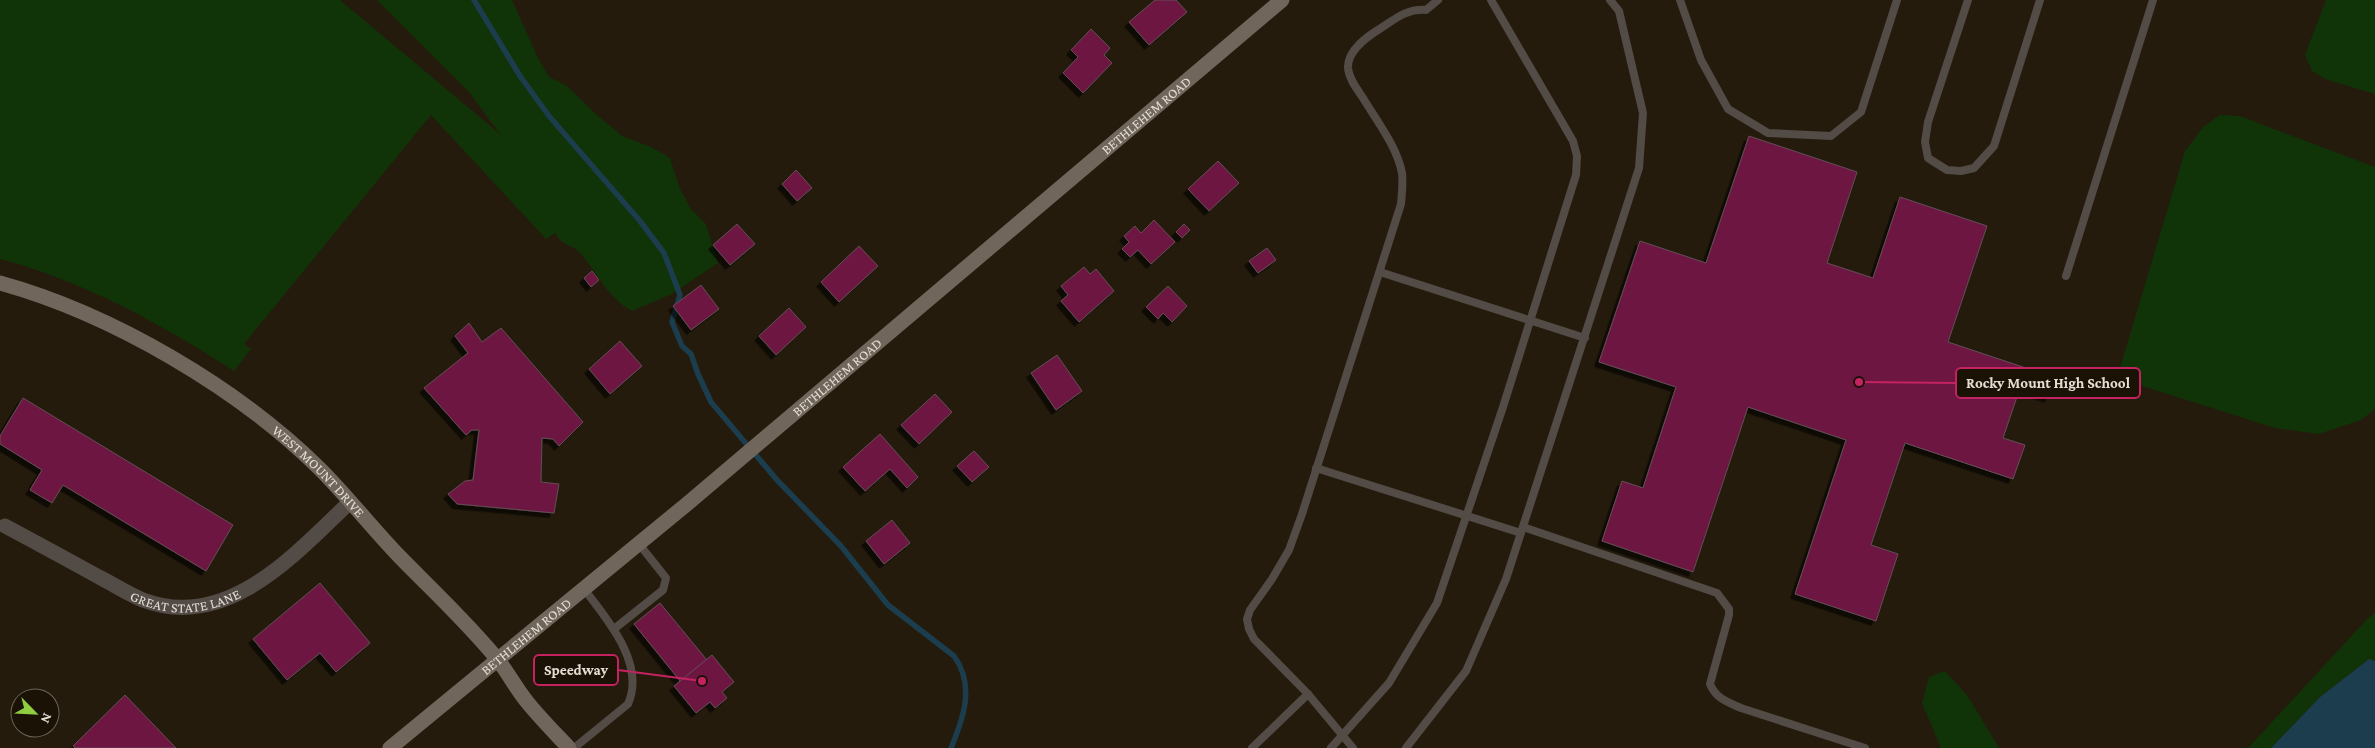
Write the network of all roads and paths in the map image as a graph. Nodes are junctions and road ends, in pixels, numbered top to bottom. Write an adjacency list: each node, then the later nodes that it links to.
1 (1282, 0): 20 (main road, BETHLEHEM ROAD)
2 (1438, 0): 10 (lane)
3 (1492, 0): 13 (lane)
4 (1610, 0): 14 (lane)
5 (1680, 0): 6 (lane)
6 (1896, 0)
7 (1968, 0): 8 (lane)
8 (2040, 0)
9 (2153, 0): 11 (lane)
10 (1380, 272): 13 (lane); 15 (lane)
11 (2066, 276)
12 (0, 283): 16 (main road, WEST MOUNT DRIVE)
13 (1531, 320): 14 (lane); 17 (lane)
14 (1585, 338): 19 (lane)
15 (1316, 468): 17 (lane); 24 (lane)
16 (350, 502): 18 (street, GREAT STATE LANE); 23 (main road, WEST MOUNT DRIVE)
17 (1468, 516): 19 (lane); 25 (lane)
18 (5, 526)
19 (1522, 530): 32 (lane); 33 (lane)
20 (639, 544): 21 (main road, BETHLEHEM ROAD); 22 (lane)
21 (584, 589): 22 (lane); 23 (main road, BETHLEHEM ROAD)
22 (614, 629): 28 (lane)
23 (498, 660): 26 (main road, BETHLEHEM ROAD); 27 (main road, WEST MOUNT DRIVE)
24 (1308, 694): 25 (lane); 29 (lane)
25 (1343, 736): 30 (lane); 31 (lane)
26 (390, 748)
27 (569, 748)
28 (574, 748)
29 (1252, 748)
30 (1331, 748)
31 (1353, 748)
32 (1406, 748)
33 (1865, 748)

